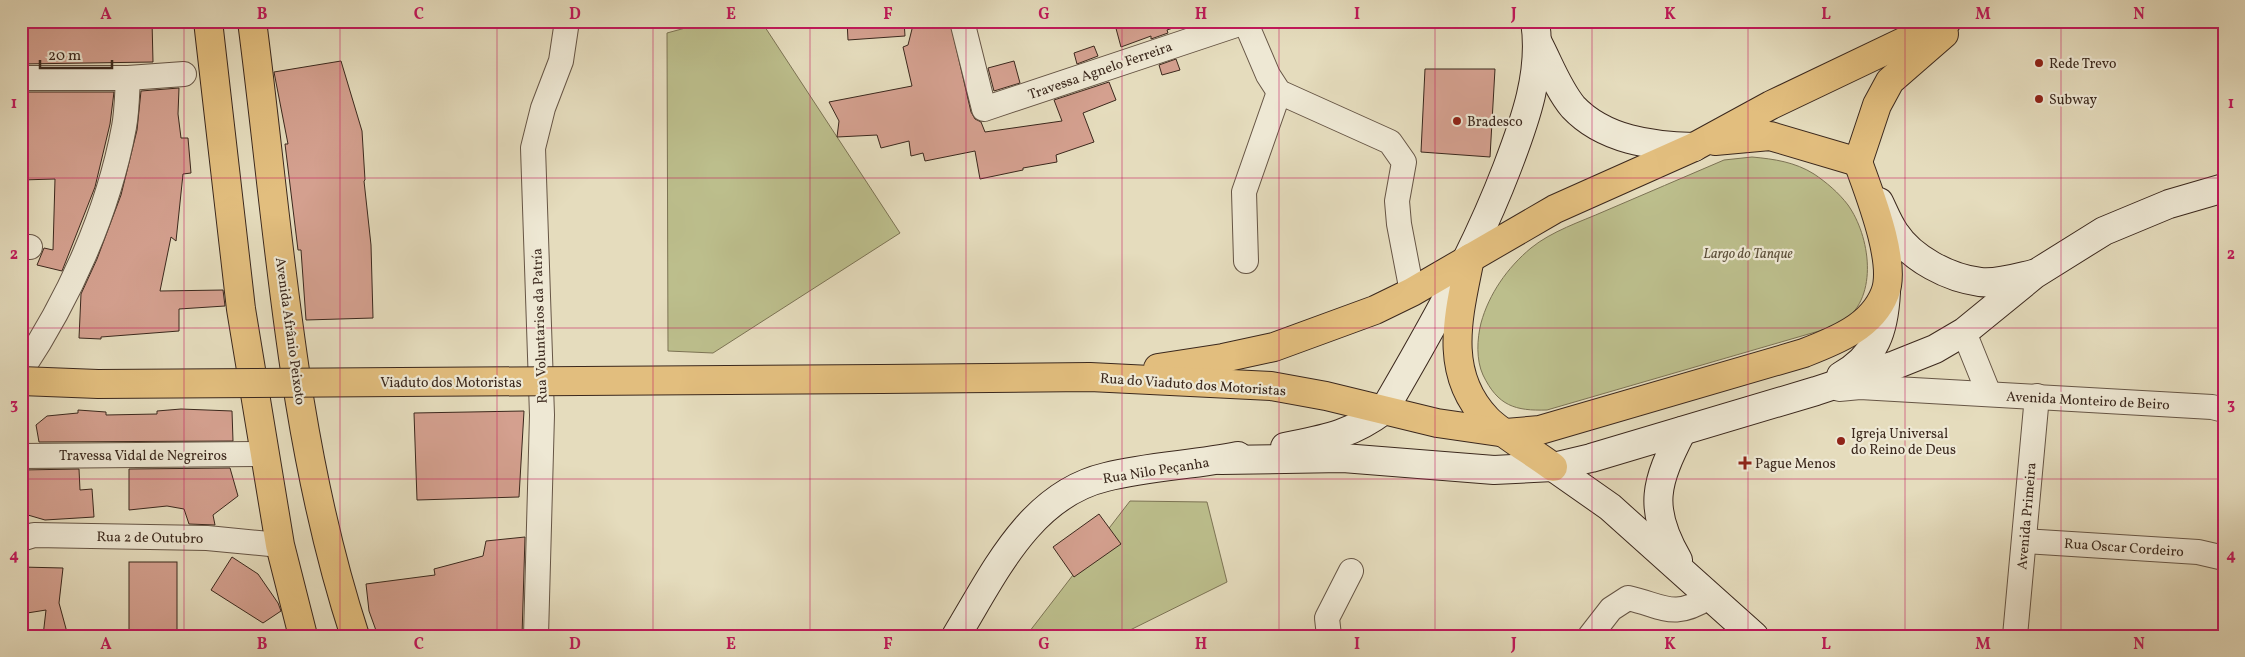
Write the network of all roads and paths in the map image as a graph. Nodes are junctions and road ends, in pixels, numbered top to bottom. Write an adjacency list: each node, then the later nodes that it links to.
1 (208, 21): 35 (main road)
2 (252, 21): 49 (main road, Avenida Afrânio Peixoto)
3 (567, 21): 50 (street, Rua Voluntarios da Patría)
4 (964, 21): 5 (street, Travessa Agnelo Ferreira)
5 (1245, 21): 12 (street)
6 (1947, 21): 13 (main road)
7 (1960, 21): 14 (main road)
8 (1536, 32): 13 (main road); 16 (main road)
9 (184, 74): 11 (street)
10 (21, 78): 11 (street)
11 (128, 78): 24 (street)
12 (1279, 92): 17 (street); 20 (street)
13 (1694, 147): 14 (main road); 16 (main road)
14 (1858, 162): 19 (main road); 21 (main road)
15 (2223, 190): 18 (main road)
16 (1470, 258): 20 (main road, Rua do Viaduto dos Motoristas); 31 (main road); 34 (main road)
17 (1246, 261)
18 (2035, 274): 19 (main road); 22 (main road)
19 (1979, 282): 22 (main road)
20 (1412, 292): 25 (main road, Rua do Viaduto dos Motoristas)
21 (1886, 292): 28 (main road); 34 (main road)
22 (1995, 309): 23 (main road)
23 (1964, 332): 28 (main road); 29 (street, Avenida Monteiro de Beiro)
24 (21, 371)
25 (1090, 378): 26 (main road, Rua do Viaduto dos Motoristas); 31 (main road, Rua do Viaduto dos Motoristas)
26 (880, 379): 27 (main road, Viaduto dos Motoristas, bridge)
27 (21, 381)
28 (1816, 391): 29 (street); 33 (main road)
29 (1989, 394): 30 (street, Avenida Monteiro de Beiro)
30 (2037, 396): 32 (street, Avenida Monteiro de Beiro); 42 (street, Avenida Primeira)
31 (1384, 410): 34 (main road); 37 (main road, Rua Nilo Peçanha)
32 (2224, 410)
33 (1682, 431): 38 (main road); 39 (main road)
34 (1506, 433): 38 (main road)
35 (265, 454): 36 (street, Travessa Vidal de Negreiros); 43 (main road)
36 (21, 456)
37 (1221, 460): 38 (main road, Rua Nilo Peçanha); 51 (main road, Rua Nilo Peçanha)
38 (1552, 467): 40 (main road)
39 (1657, 494): 40 (main road); 46 (main road)
40 (1610, 507): 46 (main road)
41 (26, 534): 43 (street, Rua 2 de Outubro)
42 (2024, 541): 44 (street, Rua Oscar Cordeiro); 55 (street, Avenida Primeira)
43 (280, 545): 48 (main road)
44 (2224, 558)
45 (1352, 571): 52 (street)
46 (1688, 576): 47 (main road)
47 (1709, 597): 53 (street); 54 (main road)
48 (303, 636)
49 (355, 636)
50 (536, 636)
51 (956, 636)
52 (1329, 636)
53 (1590, 636)
54 (1754, 636)
55 (2015, 636)

